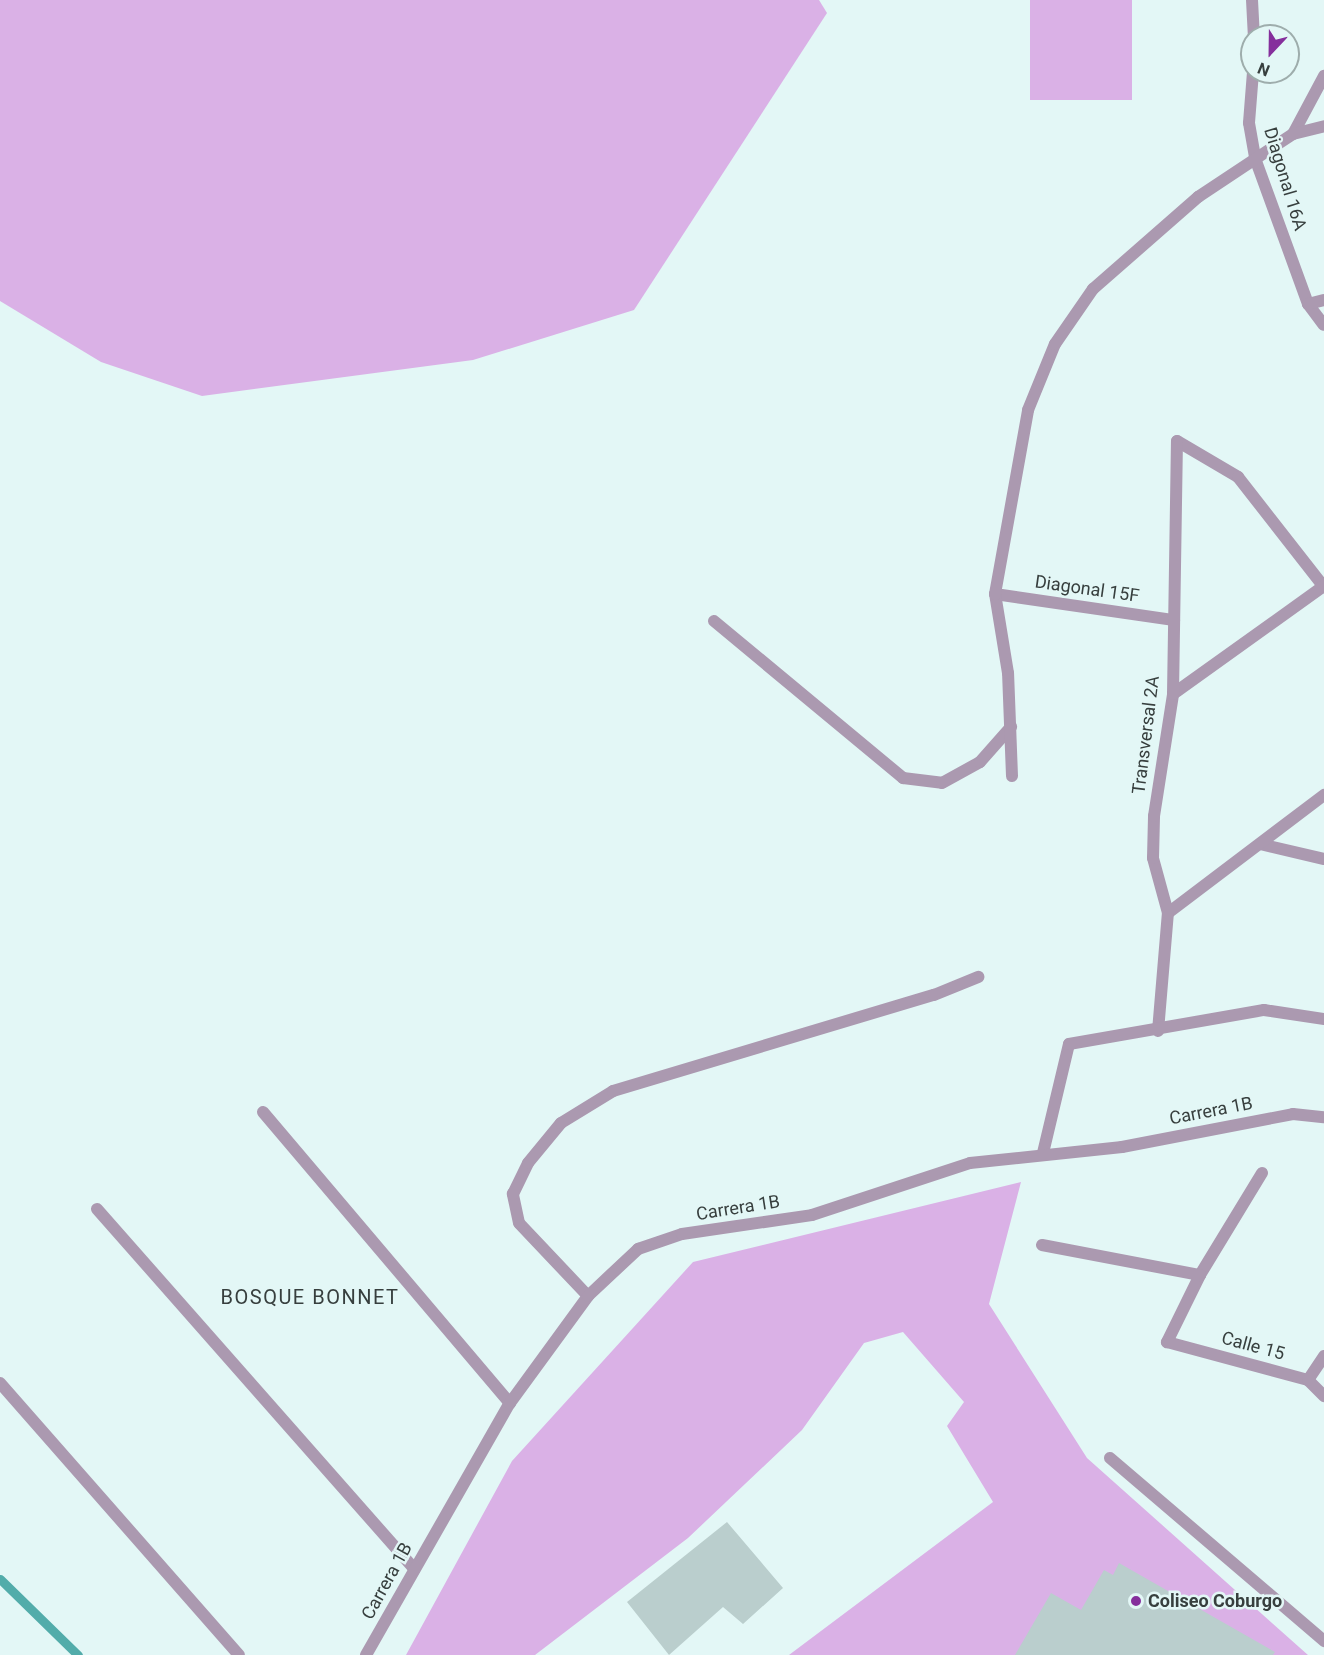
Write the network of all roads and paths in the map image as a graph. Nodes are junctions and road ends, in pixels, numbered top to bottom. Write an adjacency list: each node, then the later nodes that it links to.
1 (1252, 0): 2 (street)
2 (1253, 24)
3 (1324, 76): 6 (street)
4 (1252, 84): 7 (street, Diagonal 16A)
5 (1324, 126): 6 (street)
6 (1293, 134): 7 (street)
7 (1256, 161): 9 (street, Diagonal 16A); 12 (street)
8 (1324, 300): 9 (street)
9 (1308, 304): 10 (street, Diagonal 16A)
10 (1324, 325)
11 (1324, 587): 13 (street, Transversal 2A); 15 (street)
12 (995, 594): 13 (street, Diagonal 15F); 16 (street)
13 (1174, 620): 15 (street, Transversal 2A)
14 (714, 621): 16 (street)
15 (1173, 694): 21 (street, Transversal 2A)
16 (1011, 727): 17 (street)
17 (1012, 776)
18 (1324, 795): 19 (street)
19 (1260, 844): 20 (street); 21 (street)
20 (1324, 859)
21 (1168, 913): 24 (street, Transversal 2A)
22 (978, 977): 32 (street)
23 (1324, 1019): 24 (street)
24 (1158, 1031): 27 (street)
25 (263, 1112): 37 (street)
26 (1324, 1117): 27 (street, Carrera 1B)
27 (1043, 1153): 32 (street, Carrera 1B)
28 (1262, 1173): 31 (street)
29 (97, 1209): 39 (street)
30 (1042, 1245): 31 (street)
31 (1200, 1275): 34 (street, Calle 15)
32 (588, 1296): 37 (street, Carrera 1B)
33 (1324, 1356): 34 (street)
34 (1308, 1380): 36 (street, Calle 15)
35 (0, 1383): 41 (street)
36 (1324, 1396)
37 (510, 1403): 39 (street, Carrera 1B)
38 (1110, 1458): 40 (street)
39 (414, 1569): 42 (street, Carrera 1B)
40 (1324, 1641)
41 (239, 1655)
42 (366, 1655)

